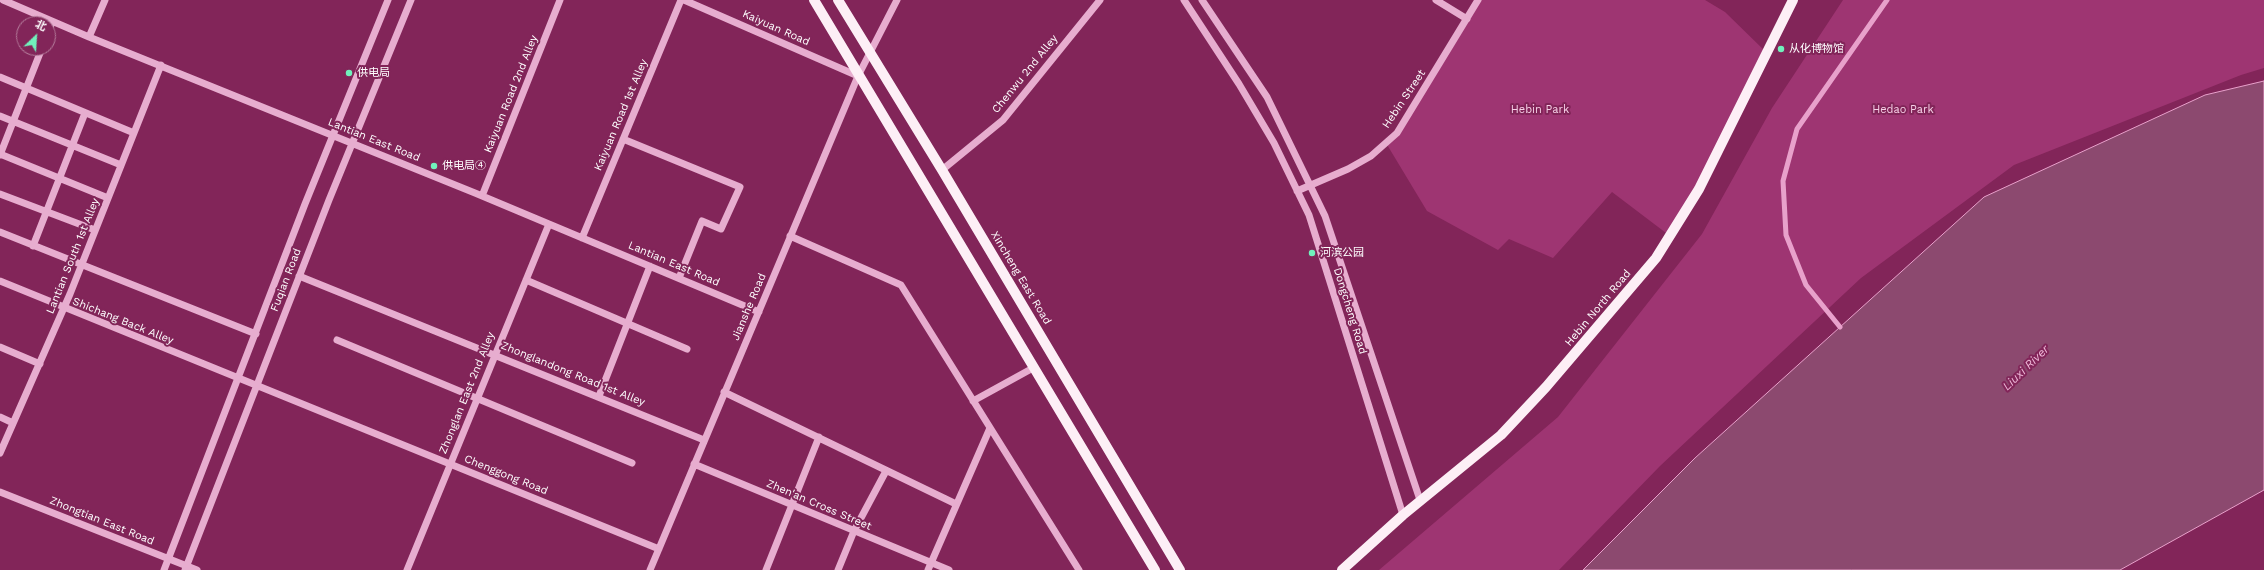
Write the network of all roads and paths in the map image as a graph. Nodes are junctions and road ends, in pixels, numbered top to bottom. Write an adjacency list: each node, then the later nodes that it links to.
1 (105, 0): 20 (street)
2 (388, 0): 31 (street, Fuqian Road)
3 (411, 0): 33 (street, Fuqian Road)
4 (560, 0): 42 (street, Kaiyuan Road 2nd Alley)
5 (681, 0): 32 (street, Kaiyuan Road 1st Alley)
6 (684, 0): 24 (street, Kaiyuan Road)
7 (814, 0): 24 (main road)
8 (838, 0): 21 (main road, Xincheng East Road)
9 (897, 0): 21 (street, Jianshe Road)
10 (1100, 0): 37 (street, Chenwu 2nd Alley)
11 (1184, 0): 40 (street, Dongcheng Road)
12 (1202, 0): 39 (street, Dongcheng Road)
13 (1436, 0): 18 (street)
14 (1478, 0): 18 (street, Hebin Street)
15 (1793, 0): 84 (main road, Hebin North Road)
16 (7, 1): 17 (street, Lantian East Road)
17 (39, 16)
18 (1467, 19): 39 (street, Hebin Street)
19 (56, 24): 20 (street, Lantian East Road)
20 (89, 37): 23 (street, Lantian East Road)
21 (870, 54): 24 (street, Jianshe Road); 37 (main road, Xincheng East Road)
22 (39, 56): 26 (street)
23 (161, 65): 30 (street, Lantian South 1st Alley); 31 (street, Lantian East Road)
24 (858, 76): 48 (street, Jianshe Road); 66 (main road)
25 (0, 77): 26 (street)
26 (26, 88): 27 (street); 29 (street)
27 (85, 113): 30 (street); 34 (street)
28 (0, 116): 29 (street)
29 (13, 121): 34 (street); 35 (street)
30 (134, 133): 36 (street, Lantian South 1st Alley)
31 (333, 135): 33 (street, Lantian East Road); 60 (street, Fuqian Road)
32 (623, 139): 49 (street, Kaiyuan Road 1st Alley); 54 (street)
33 (353, 142): 42 (street, Lantian East Road); 53 (street, Fuqian Road)
34 (72, 145): 36 (street); 38 (street)
35 (0, 155): 38 (street)
36 (121, 166): 43 (street, Lantian South 1st Alley)
37 (942, 170): 102 (main road, Xincheng East Road)
38 (59, 178): 43 (street); 44 (street)
39 (1311, 184): 40 (street, Hebin Street); 84 (street, Dongcheng Road)
40 (1297, 191): 87 (street, Dongcheng Road)
41 (0, 194): 44 (street)
42 (482, 196): 45 (street, Lantian East Road)
43 (108, 198): 46 (street, Lantian South 1st Alley)
44 (46, 212): 46 (street); 50 (street)
45 (549, 224): 49 (street, Lantian East Road); 55 (street, Zhonglan East 2nd Alley)
46 (95, 230): 51 (street, Lantian South 1st Alley)
47 (0, 232): 50 (street)
48 (790, 236): 58 (street, Jianshe Road); 72 (street)
49 (582, 238): 52 (street, Lantian East Road)
50 (33, 246): 51 (street)
51 (81, 265): 57 (street, Lantian South 1st Alley); 60 (street)
52 (650, 266): 54 (street, Lantian East Road); 59 (street)
53 (299, 276): 64 (street, Zhonglandong Road 1st Alley); 68 (street, Fuqian Road)
54 (679, 278): 58 (street, Lantian East Road)
55 (526, 280): 59 (street); 64 (street, Zhonglan East 2nd Alley)
56 (0, 281): 57 (street, Shichang Back Alley)
57 (64, 309): 65 (street, Lantian South 1st Alley); 67 (street, Shichang Back Alley)
58 (759, 312): 69 (street, Jianshe Road)
59 (628, 323): 63 (street); 70 (street)
60 (256, 334): 67 (street, Fuqian Road)
61 (337, 340): 71 (street)
62 (0, 347): 65 (street)
63 (687, 349)
64 (494, 354): 70 (street, Zhonglandong Road 1st Alley); 71 (street, Zhonglan East 2nd Alley)
65 (40, 364): 74 (street, Lantian South 1st Alley)
66 (1033, 368): 72 (street); 101 (main road)
67 (238, 379): 68 (street, Shichang Back Alley); 90 (street, Fuqian Road)
68 (256, 386): 81 (street, Chenggong Road); 92 (street, Fuqian Road)
69 (724, 392): 76 (street); 77 (street, Jianshe Road)
70 (599, 396): 77 (street, Zhonglandong Road 1st Alley)
71 (477, 397): 79 (street); 81 (street, Zhonglan East 2nd Alley)
72 (973, 401): 75 (street)
73 (0, 417): 74 (street)
74 (13, 423): 78 (street, Lantian South 1st Alley)
75 (990, 428): 85 (street); 100 (street)
76 (819, 437): 82 (street); 86 (street)
77 (704, 440): 80 (street, Jianshe Road)
78 (0, 453)
79 (632, 463)
80 (694, 464): 86 (street, Zhen'an Cross Street); 89 (street, Jianshe Road)
81 (450, 465): 89 (street, Chenggong Road); 95 (street, Zhonglan East 2nd Alley)
82 (886, 471): 85 (street); 88 (street)
83 (0, 492): 90 (street, Zhongtian East Road)
84 (1420, 500): 87 (main road, Hebin North Road)
85 (956, 504): 91 (street)
86 (792, 506): 88 (street, Zhen'an Cross Street); 97 (street)
87 (1403, 515): 103 (main road, Hebin North Road)
88 (854, 532): 91 (street, Zhen'an Cross Street); 98 (street)
89 (659, 548): 96 (street, Jianshe Road)
90 (168, 560): 92 (street, Zhongtian East Road); 93 (street, Fuqian Road)
91 (929, 567): 99 (street, Zhen'an Cross Street)
92 (185, 568): 94 (street, Zhongtian East Road)
93 (164, 570)
94 (197, 570)
95 (407, 570)
96 (650, 570)
97 (766, 570)
98 (838, 570)
99 (949, 570)
100 (1079, 570)
101 (1155, 570)
102 (1180, 570)
103 (1342, 570)

